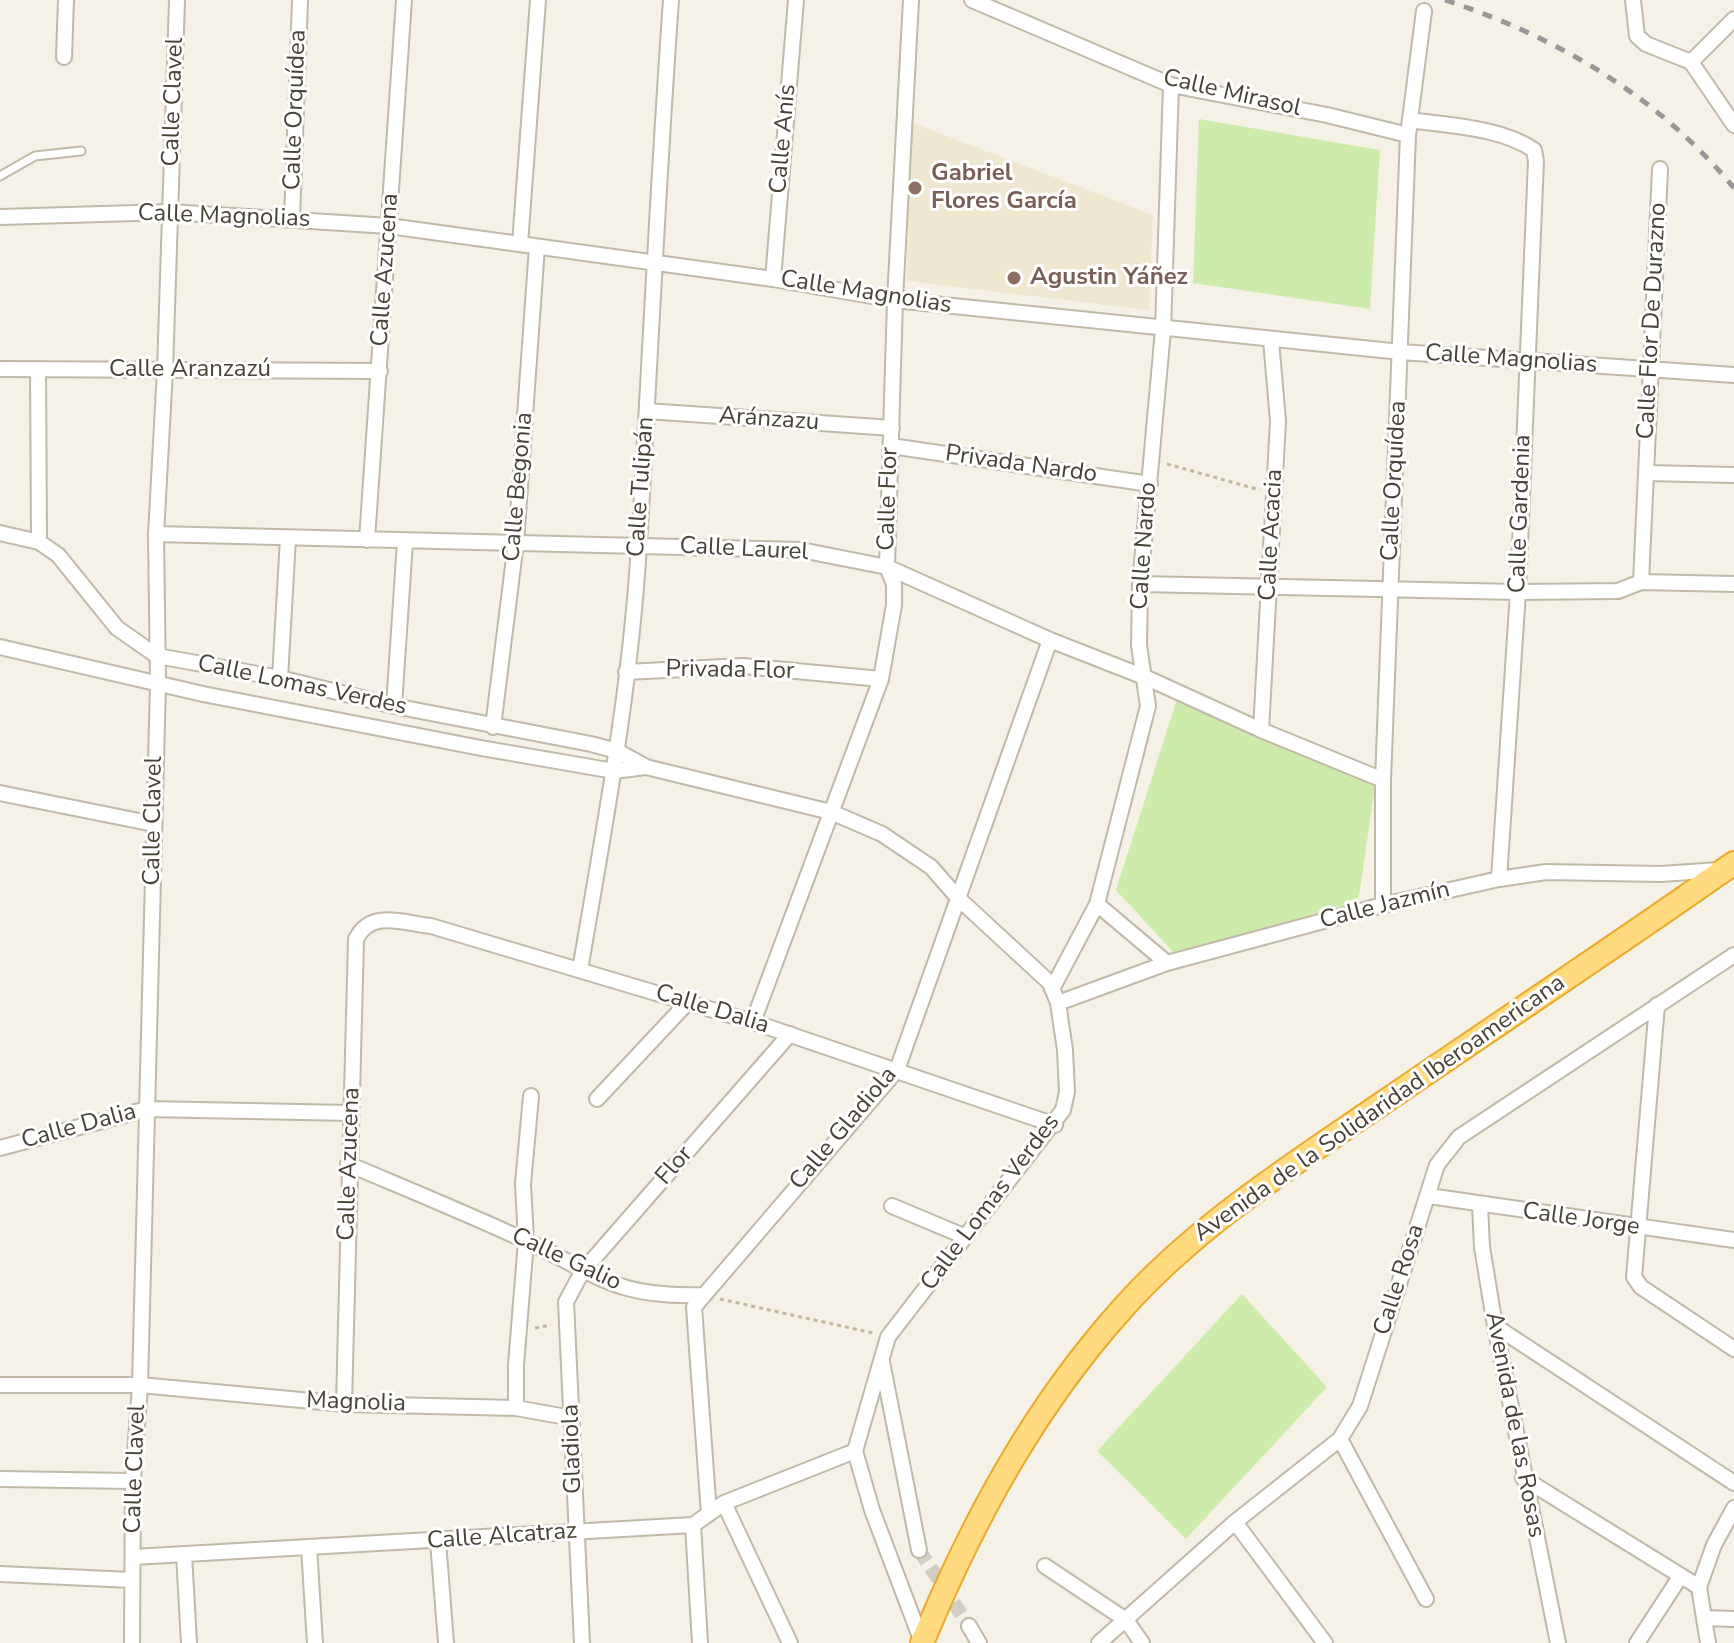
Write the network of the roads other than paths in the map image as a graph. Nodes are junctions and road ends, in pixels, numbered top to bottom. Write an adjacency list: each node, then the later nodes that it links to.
1 (66, 0): 13 (street)
2 (177, 0): 22 (street, Calle Clavel)
3 (300, 0): 24 (street, Calle Orquídea)
4 (404, 0): 25 (street, Calle Azucena)
5 (538, 0): 26 (street)
6 (671, 0): 28 (street, Calle Tulipán)
7 (796, 0): 29 (street, Calle Anís)
8 (911, 0): 30 (street, Calle Flor)
9 (972, 0): 15 (street, Calle Mirasol)
10 (1633, 0): 14 (street)
11 (1424, 11): 17 (street, Calle Orquídea)
12 (1734, 19): 14 (street)
13 (64, 57)
14 (1691, 62): 16 (street)
15 (1171, 85): 17 (street, Calle Mirasol); 31 (street, Calle Nardo)
16 (1734, 125)
17 (1409, 128): 18 (street, Calle Mirasol); 33 (street, Calle Orquídea)
18 (1534, 150): 34 (street, Calle Gardenia)
19 (81, 151): 21 (lane)
20 (1660, 169): 37 (street, Calle Flor De Durazno)
21 (0, 176)
22 (170, 212): 23 (street, Calle Magnolias); 24 (street, Calle Magnolias); 38 (street, Calle Clavel)
23 (0, 217)
24 (292, 219): 25 (street, Calle Magnolias)
25 (389, 226): 26 (street, Calle Magnolias); 39 (street, Calle Azucena)
26 (520, 244): 27 (street, Calle Magnolias)
27 (537, 247): 28 (street, Calle Magnolias); 53 (street, Calle Begonia)
28 (652, 262): 29 (street, Calle Magnolias); 41 (street, Calle Tulipán)
29 (773, 279): 30 (street, Calle Magnolias)
30 (895, 300): 31 (street, Calle Magnolias); 42 (street, Calle Flor)
31 (1163, 330): 32 (street, Calle Magnolias); 46 (street, Calle Nardo)
32 (1271, 340): 33 (street, Calle Magnolias); 59 (street, Calle Acacia)
33 (1401, 352): 34 (street, Calle Magnolias); 60 (street, Calle Orquídea)
34 (1526, 362): 37 (street, Calle Magnolias); 61 (street, Calle Gardenia)
35 (0, 369): 36 (street, Calle Aranzazú)
36 (38, 369): 38 (street, Calle Aranzazú); 51 (street)
37 (1650, 369): 40 (street, Calle Magnolias); 44 (street, Calle Flor De Durazno)
38 (165, 370): 39 (street, Calle Aranzazú); 48 (street, Calle Clavel)
39 (380, 371): 50 (street, Calle Azucena)
40 (1734, 375)
41 (647, 411): 42 (street, Aránzazu); 54 (street, Calle Tulipán)
42 (892, 428): 43 (street, Calle Flor)
43 (891, 446): 46 (street, Privada Nardo); 55 (street, Calle Flor)
44 (1646, 473): 45 (street); 56 (street, Calle Flor De Durazno)
45 (1734, 475)
46 (1150, 484): 57 (street, Calle Nardo)
47 (0, 533): 51 (street, Calle Lomas Verdes)
48 (156, 534): 49 (street, Calle Laurel); 64 (street, Calle Clavel)
49 (288, 538): 50 (street, Calle Laurel); 66 (street)
50 (367, 540): 52 (street, Calle Laurel)
51 (39, 542): 64 (street, Calle Lomas Verdes)
52 (405, 542): 53 (street, Calle Laurel); 70 (street)
53 (516, 542): 54 (street, Calle Laurel); 71 (street, Calle Begonia)
54 (639, 545): 55 (street, Calle Laurel); 65 (street, Calle Tulipán)
55 (887, 567): 62 (street, Calle Laurel); 68 (street, Calle Flor)
56 (1641, 582): 58 (street); 61 (street)
57 (1140, 584): 59 (street); 67 (street, Calle Nardo)
58 (1734, 584)
59 (1270, 585): 60 (street); 72 (street, Calle Acacia)
60 (1390, 590): 61 (street); 76 (street, Calle Orquídea)
61 (1518, 592): 81 (street, Calle Gardenia)
62 (1050, 640): 67 (street, Calle Laurel); 82 (street, Calle Gladiola)
63 (0, 647): 69 (street, Calle Lomas Verdes)
64 (157, 656): 66 (street, Calle Lomas Verdes); 69 (street, Calle Clavel)
65 (626, 672): 68 (street, Privada Flor); 73 (street, Calle Tulipán)
66 (280, 678): 70 (street, Calle Lomas Verdes)
67 (1147, 678): 72 (street, Calle Laurel); 83 (street, Calle Nardo)
68 (881, 679): 78 (street, Calle Flor)
69 (158, 683): 75 (street, Calle Lomas Verdes); 79 (street, Calle Clavel)
70 (394, 706): 71 (street, Calle Lomas Verdes)
71 (493, 727): 73 (street, Calle Lomas Verdes)
72 (1261, 730): 76 (street, Calle Laurel)
73 (617, 751): 74 (street, Calle Lomas Verdes); 75 (street, Calle Tulipán)
74 (646, 767): 75 (street, Calle Lomas Verdes); 78 (street, Calle Lomas Verdes)
75 (614, 771): 88 (street, Calle Tulipán)
76 (1383, 780): 84 (street, Calle Orquídea)
77 (0, 793): 79 (street)
78 (831, 812): 82 (street, Calle Lomas Verdes); 92 (street, Calle Flor)
79 (154, 824): 97 (street, Calle Clavel)
80 (1729, 866): 81 (street, Calle Jazmín); 154 (highway, Avenida de la Solidaridad Iberoamericana)
81 (1499, 879): 84 (street, Calle Jazmín)
82 (959, 899): 89 (street, Calle Lomas Verdes); 94 (street, Calle Gladiola)
83 (1097, 904): 87 (street); 89 (street, Calle Nardo)
84 (1383, 905): 87 (street, Calle Jazmín)
85 (363, 925): 88 (street, Calle Dalia); 98 (street, Calle Azucena)
86 (1734, 955): 91 (street, Calle Rosa)
87 (1167, 963): 89 (street, Calle Jazmín)
88 (580, 970): 90 (street, Calle Dalia)
89 (1055, 996): 99 (street, Calle Lomas Verdes)
90 (688, 1002): 92 (street, Calle Dalia); 96 (street)
91 (1657, 1005): 102 (street, Calle Rosa); 105 (street)
92 (753, 1022): 93 (street, Calle Dalia)
93 (790, 1034): 94 (street, Calle Dalia); 109 (street, Flor)
94 (897, 1070): 99 (street, Calle Dalia); 110 (street, Calle Gladiola)
95 (531, 1096): 108 (street)
96 (597, 1099)
97 (147, 1109): 98 (street, Calle Dalia); 100 (street, Calle Dalia); 116 (street, Calle Clavel)
98 (351, 1113): 101 (street, Calle Azucena)
99 (1055, 1125): 106 (street, Calle Lomas Verdes)
100 (0, 1148)
101 (348, 1164): 108 (street, Calle Galio); 117 (street, Calle Azucena)
102 (1429, 1196): 104 (street, Calle Jorge); 120 (street, Calle Rosa)
103 (892, 1206): 106 (street)
104 (1480, 1206): 105 (street, Calle Jorge); 112 (street, Avenida de las Rosas)
105 (1639, 1228): 107 (street, Calle Jorge); 113 (street)
106 (966, 1237): 114 (street, Calle Lomas Verdes)
107 (1734, 1240)
108 (526, 1241): 109 (street, Calle Galio); 118 (street)
109 (582, 1272): 110 (street, Calle Galio); 111 (street, Flor)
110 (702, 1295): 128 (street, Calle Gladiola)
111 (566, 1302): 119 (street, Gladiola)
112 (1495, 1326): 122 (street, Avenida de las Rosas); 125 (street)
113 (1734, 1349)
114 (881, 1357): 121 (street, Calle Lomas Verdes); 134 (street)
115 (0, 1385): 116 (street, Magnolia)
116 (140, 1385): 117 (street, Magnolia); 124 (street, Calle Clavel)
117 (344, 1404): 118 (street, Magnolia)
118 (516, 1408): 119 (street, Magnolia)
119 (572, 1418): 131 (street, Gladiola)
120 (1340, 1439): 129 (street, Calle Rosa); 142 (street)
121 (855, 1451): 126 (street); 154 (street)
122 (1523, 1478): 139 (street); 159 (street, Avenida de las Rosas)
123 (0, 1479): 124 (street)
124 (133, 1481): 136 (street, Calle Clavel)
125 (1734, 1483)
126 (724, 1503): 128 (street); 153 (street)
127 (1734, 1508): 141 (street)
128 (709, 1514): 130 (street)
129 (1235, 1522): 145 (street, Calle Rosa); 158 (street)
130 (693, 1525): 131 (street, Calle Alcatraz); 152 (street)
131 (576, 1532): 132 (street, Calle Alcatraz); 151 (street, Gladiola)
132 (438, 1541): 133 (street, Calle Alcatraz); 150 (street)
133 (309, 1547): 135 (street, Calle Alcatraz); 149 (street)
134 (919, 1550)
135 (184, 1554): 136 (street, Calle Alcatraz); 148 (street)
136 (133, 1557): 140 (street, Calle Clavel)
137 (1045, 1566): 145 (street)
138 (0, 1574): 140 (street)
139 (1680, 1577): 141 (street); 160 (street)
140 (132, 1580): 147 (street, Calle Clavel)
141 (1699, 1587): 143 (street)
142 (1426, 1599)
143 (1705, 1618): 144 (street); 161 (street)
144 (1734, 1619)
145 (1126, 1620): 156 (street, Calle Rosa); 157 (street)
146 (969, 1626): 155 (street)
147 (132, 1643)
148 (189, 1643)
149 (315, 1643)
150 (446, 1643)
151 (582, 1643)
152 (700, 1643)
153 (790, 1643)
154 (922, 1643)
155 (979, 1643)
156 (1099, 1643)
157 (1142, 1643)
158 (1325, 1643)
159 (1558, 1643)
160 (1637, 1643)
161 (1708, 1643)

